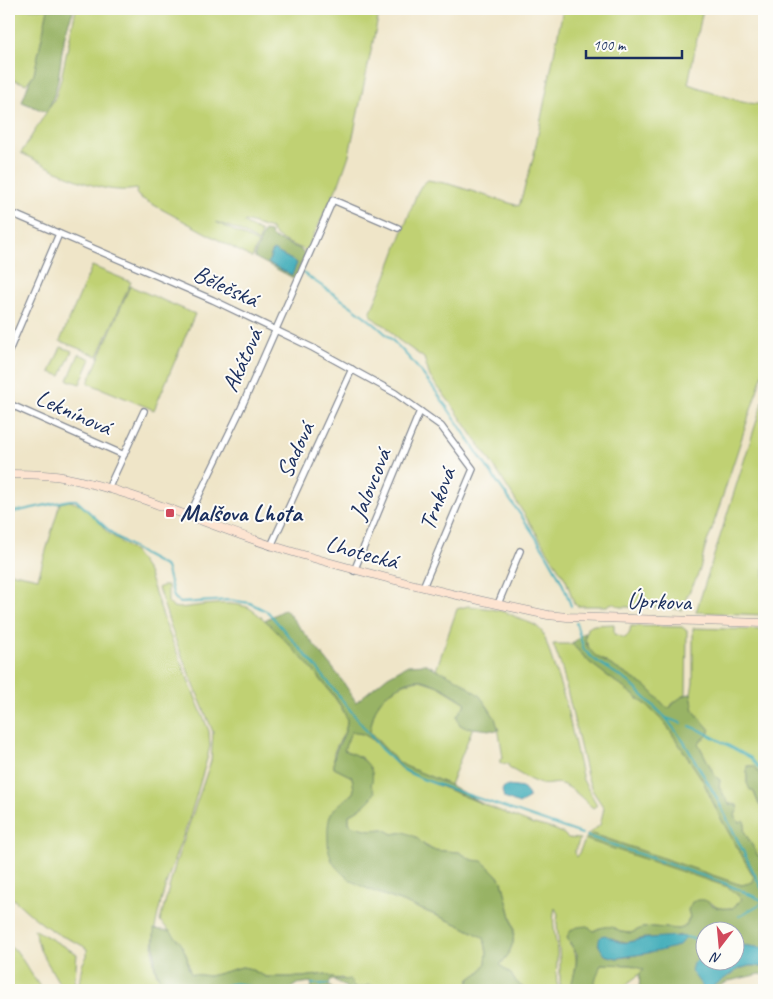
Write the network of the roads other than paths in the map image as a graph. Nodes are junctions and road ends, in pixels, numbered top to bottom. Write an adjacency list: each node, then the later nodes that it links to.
1 (9, 212): 3 (street, Bělečská)
2 (398, 228): 4 (street, Akátová)
3 (59, 234): 4 (street, Bělečská); 5 (street)
4 (276, 330): 6 (street, Bělečská); 13 (street, Akátová)
5 (9, 350)
6 (352, 369): 9 (street, Bělečská); 14 (street, Sadová)
7 (9, 404): 10 (street, Leknínová)
8 (144, 411): 10 (street)
9 (420, 411): 16 (street, Jalovcová); 17 (street, Trnková)
10 (124, 455): 12 (street)
11 (9, 474): 12 (street, Lhotecká)
12 (108, 489): 13 (street, Lhotecká)
13 (189, 516): 14 (street, Lhotecká)
14 (271, 546): 16 (street, Lhotecká)
15 (520, 551): 18 (street)
16 (354, 571): 17 (street, Lhotecká)
17 (423, 587): 18 (street, Lhotecká)
18 (498, 604): 19 (street, Lhotecká)
19 (553, 616): 20 (street, Úprkova)
20 (764, 623)

